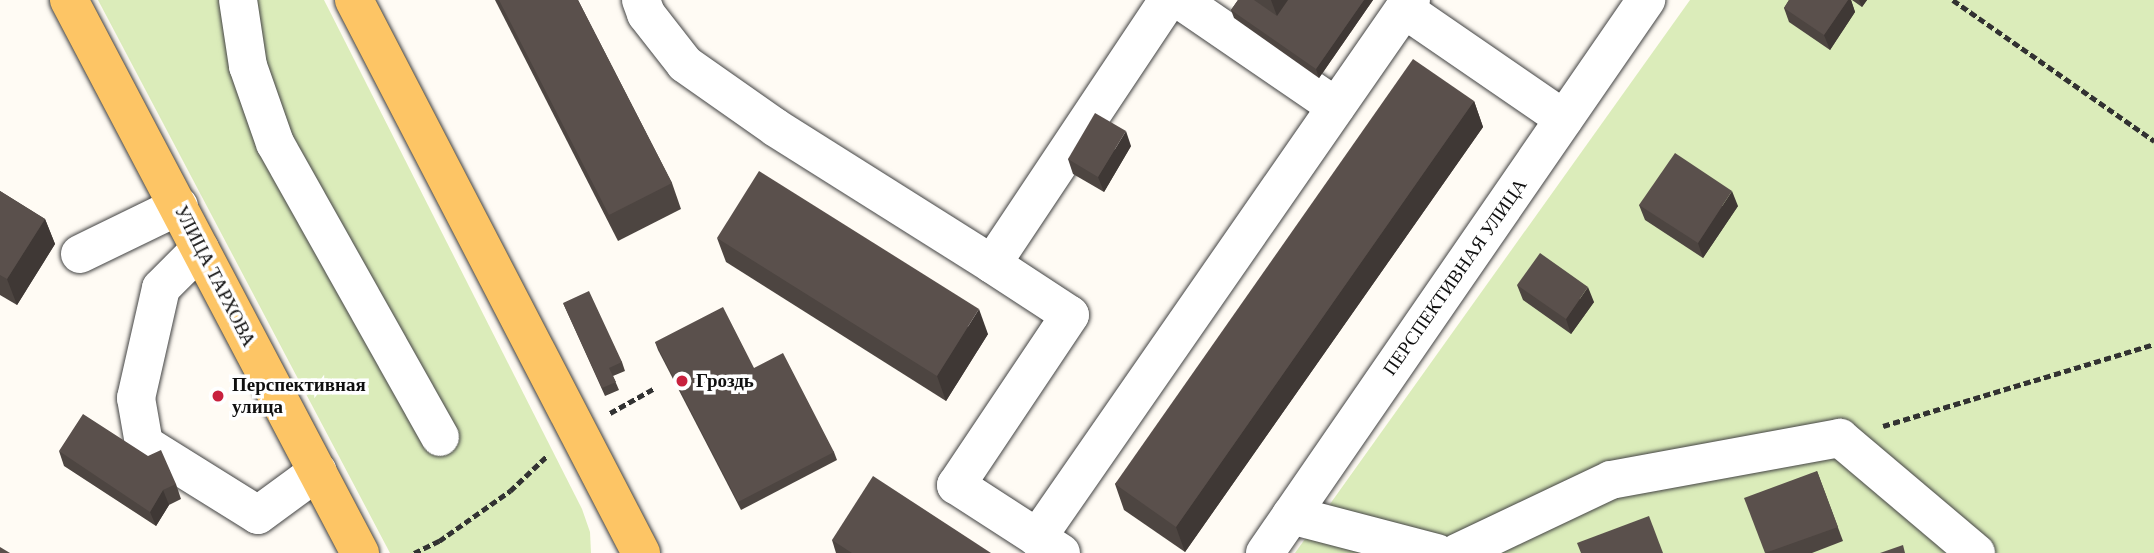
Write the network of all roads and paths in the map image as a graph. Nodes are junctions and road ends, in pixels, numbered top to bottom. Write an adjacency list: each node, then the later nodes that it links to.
1 (68, 0): 13 (main road, УЛИЦА ТАРХОВА)
2 (238, 0): 20 (street)
3 (354, 0): 28 (main road)
4 (641, 0): 16 (street)
5 (1168, 0): 16 (street)
6 (1180, 0): 10 (street)
7 (1646, 0): 11 (street, ПЕРСПЕКТИВНАЯ УЛИЦА)
8 (1953, 0): 12 (path)
9 (1408, 5): 10 (street); 11 (street)
10 (1336, 107): 25 (street)
11 (1564, 119): 24 (street, ПЕРСПЕКТИВНАЯ УЛИЦА)
12 (2154, 141)
13 (179, 206): 14 (main road, УЛИЦА ТАРХОВА); 15 (street)
14 (200, 249): 23 (main road, УЛИЦА ТАРХОВА); 23 (street)
15 (80, 254)
16 (992, 264): 25 (street)
17 (2154, 344): 21 (path)
18 (655, 388): 19 (path)
19 (606, 415)
20 (440, 438)
21 (1840, 438): 31 (street); 32 (street)
22 (556, 447): 27 (path)
23 (318, 471): 26 (main road, УЛИЦА ТАРХОВА)
24 (1291, 516): 29 (street, ПЕРСПЕКТИВНАЯ УЛИЦА); 30 (street)
25 (1049, 545)
26 (360, 553)
27 (414, 553)
28 (641, 553)
29 (1265, 553)
30 (1437, 553)
31 (1457, 553)
32 (1976, 553)

